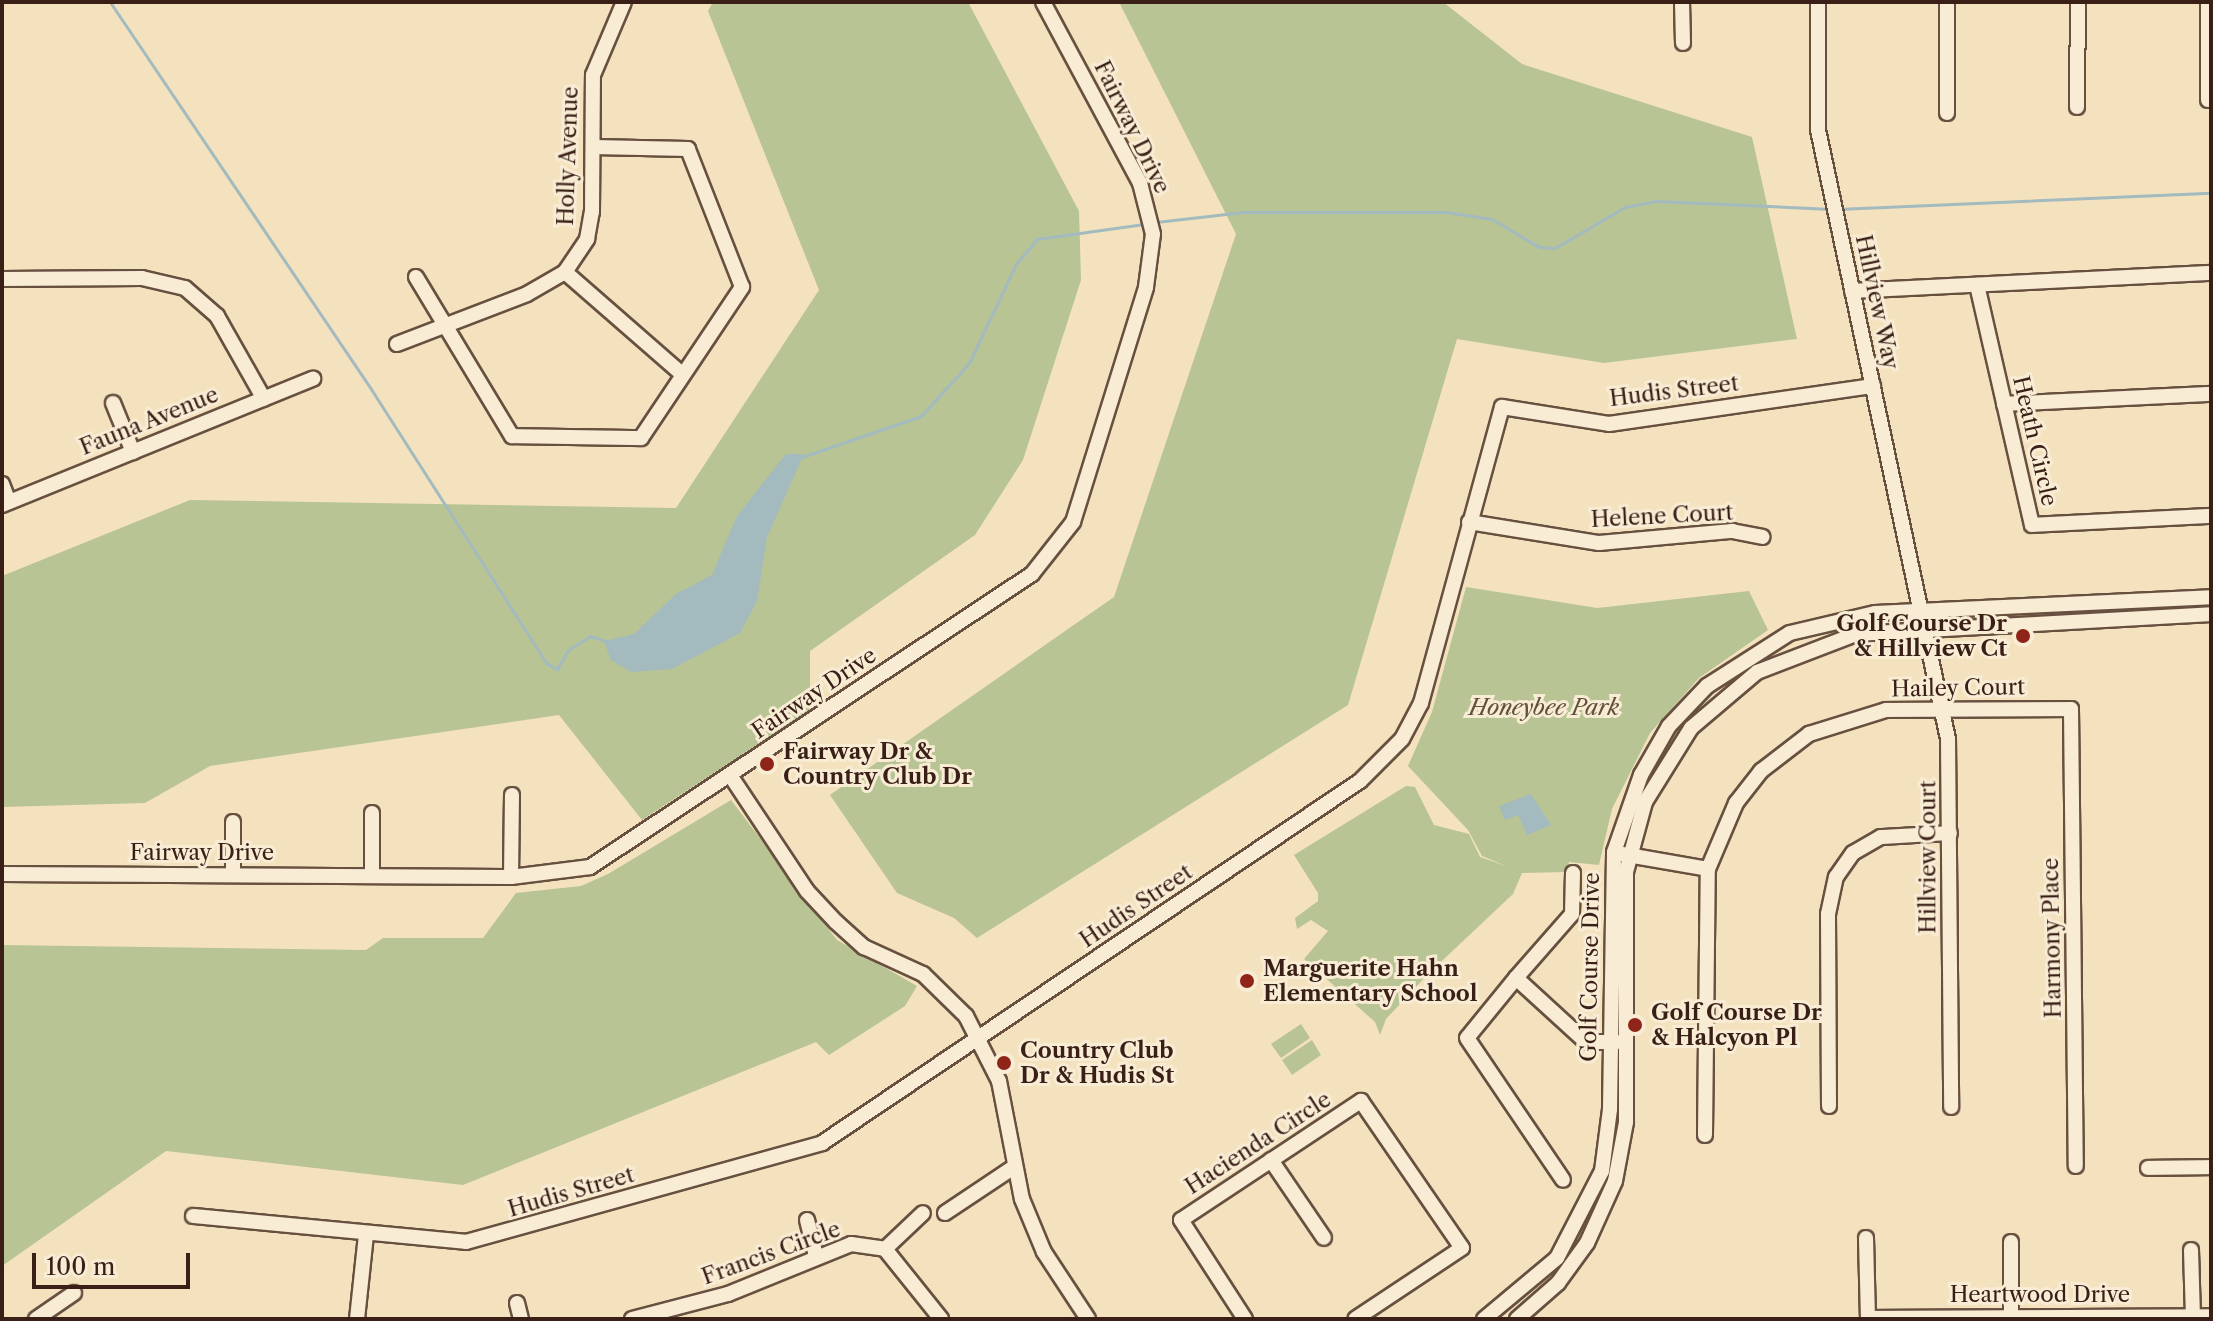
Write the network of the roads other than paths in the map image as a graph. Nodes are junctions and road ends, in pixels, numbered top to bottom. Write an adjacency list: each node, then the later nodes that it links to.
1 (624, 2): 12 (street, Holly Avenue)
2 (1043, 2): 40 (street, Fairway Drive)
3 (1682, 2): 8 (street)
4 (1818, 2): 18 (street, Hillview Way)
5 (1947, 2): 11 (street)
6 (2078, 2): 10 (street)
7 (2208, 2): 9 (street)
8 (1683, 43)
9 (2208, 100)
10 (2077, 107)
11 (1947, 113)
12 (593, 147): 13 (street, Holly Avenue); 21 (street)
13 (565, 272): 19 (street); 21 (street)
14 (2211, 273): 17 (street)
15 (416, 277): 19 (street)
16 (2, 279): 25 (street)
17 (1977, 285): 18 (street); 27 (street, Heath Circle)
18 (1852, 291): 23 (street, Hillview Way)
19 (445, 328): 20 (street); 21 (street)
20 (397, 344)
21 (682, 374)
22 (313, 379): 25 (street, Fauna Avenue)
23 (1873, 386): 32 (street, Hudis Street); 35 (street, Hillview Way)
24 (2211, 394): 27 (street)
25 (264, 399): 28 (street, Fauna Avenue)
26 (113, 403): 28 (street)
27 (2004, 404): 31 (street, Heath Circle)
28 (133, 452): 30 (street, Fauna Avenue)
29 (2, 484): 30 (street)
30 (6, 503)
31 (2211, 516)
32 (1469, 522): 33 (street, Helene Court); 53 (street, Hudis Street)
33 (1762, 537)
34 (2211, 597): 35 (street, Golf Course Drive)
35 (1921, 609): 37 (street, Hillview Court); 45 (street, Golf Course Drive)
36 (2211, 614): 37 (street, Golf Course Drive)
37 (1925, 628): 38 (street, Hillview Court); 45 (street, Golf Course Drive)
38 (1943, 709): 39 (street, Hailey Court); 44 (street, Hillview Court); 46 (street, Hailey Court)
39 (2071, 709): 59 (street, Harmony Place)
40 (730, 775): 51 (street, Fairway Drive); 53 (street)
41 (512, 795): 51 (street)
42 (372, 813): 50 (street)
43 (233, 822): 49 (street)
44 (1950, 833): 55 (street); 56 (street, Hillview Court)
45 (1622, 854): 46 (street); 54 (street, Golf Course Drive)
46 (1708, 869): 57 (street, Hailey Court)
47 (1573, 873): 52 (street)
48 (2, 874): 49 (street, Fairway Drive)
49 (233, 875): 50 (street, Fairway Drive)
50 (372, 875): 51 (street, Fairway Drive)
51 (511, 877)
52 (1516, 978): 54 (street); 63 (street)
53 (980, 1039): 60 (street); 68 (street, Hudis Street)
54 (1618, 1042): 89 (street, Golf Course Drive); 90 (street, Golf Course Drive)
55 (1829, 1106)
56 (1951, 1107)
57 (1705, 1135)
58 (1271, 1160): 69 (street); 87 (street, Hacienda Circle); 88 (street, Hacienda Circle)
59 (2076, 1166)
60 (1014, 1167): 65 (street); 86 (street)
61 (2211, 1167): 62 (street)
62 (2148, 1168)
63 (1563, 1180)
64 (923, 1213): 72 (street)
65 (945, 1213)
66 (193, 1216): 68 (street, Hudis Street)
67 (807, 1220): 74 (street)
68 (366, 1235): 82 (street)
69 (1324, 1238)
70 (1866, 1238): 80 (street)
71 (2011, 1242): 77 (street)
72 (885, 1249): 74 (street, Francis Circle); 85 (street)
73 (2191, 1250): 78 (street)
74 (816, 1257): 84 (street, Francis Circle)
75 (74, 1293): 81 (street)
76 (517, 1303): 83 (street)
77 (2011, 1316): 78 (street, Heartwood Drive); 80 (street, Heartwood Drive)
78 (2193, 1316): 79 (street, Heartwood Drive)
79 (2211, 1316)
80 (1868, 1318)
81 (36, 1319)
82 (357, 1319)
83 (521, 1319)
84 (632, 1319)
85 (941, 1319)
86 (1088, 1319)
87 (1245, 1319)
88 (1355, 1319)
89 (1484, 1319)
90 (1517, 1319)

